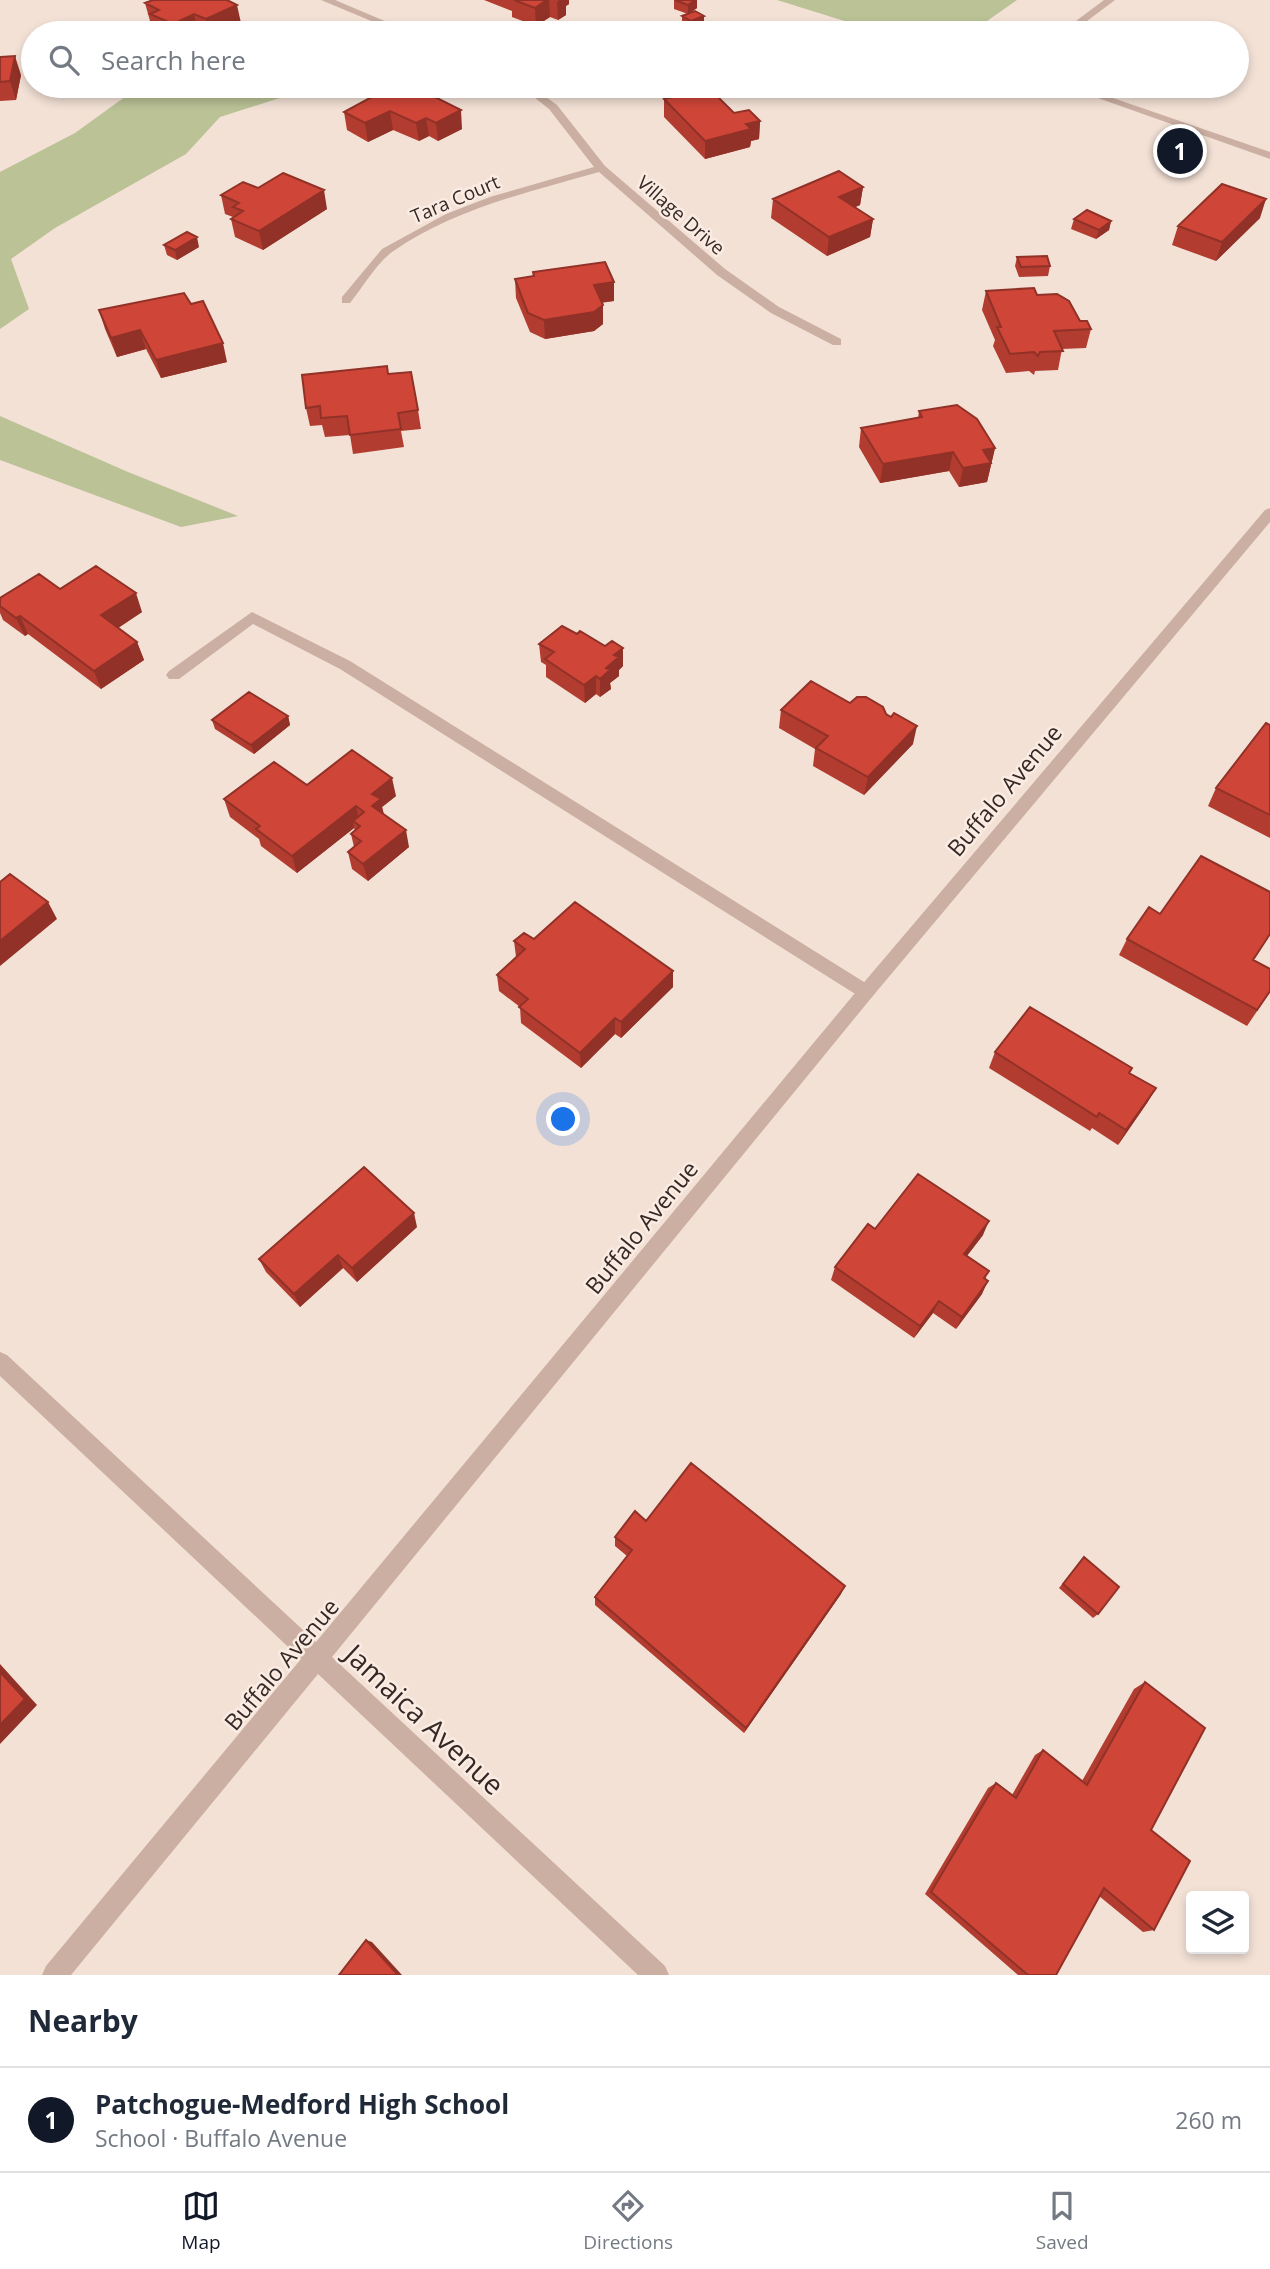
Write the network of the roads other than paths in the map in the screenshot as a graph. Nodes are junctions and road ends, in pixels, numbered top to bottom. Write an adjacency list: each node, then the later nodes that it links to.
1 (326, 0): 3 (street)
2 (1110, 0): 4 (street)
3 (378, 21)
4 (1081, 21)
5 (541, 98): 8 (street, Village Drive)
6 (1103, 98): 7 (street)
7 (1270, 156)
8 (601, 168): 9 (street, Tara Court); 10 (street, Village Drive)
9 (346, 300)
10 (836, 342)
11 (1270, 513): 13 (street, Buffalo Avenue)
12 (174, 675): 13 (street)
13 (866, 992): 15 (street, Buffalo Avenue)
14 (0, 1362): 15 (street, Jamaica Avenue)
15 (317, 1659): 16 (street, Buffalo Avenue); 17 (street, Jamaica Avenue)
16 (55, 1975)
17 (656, 1975)

